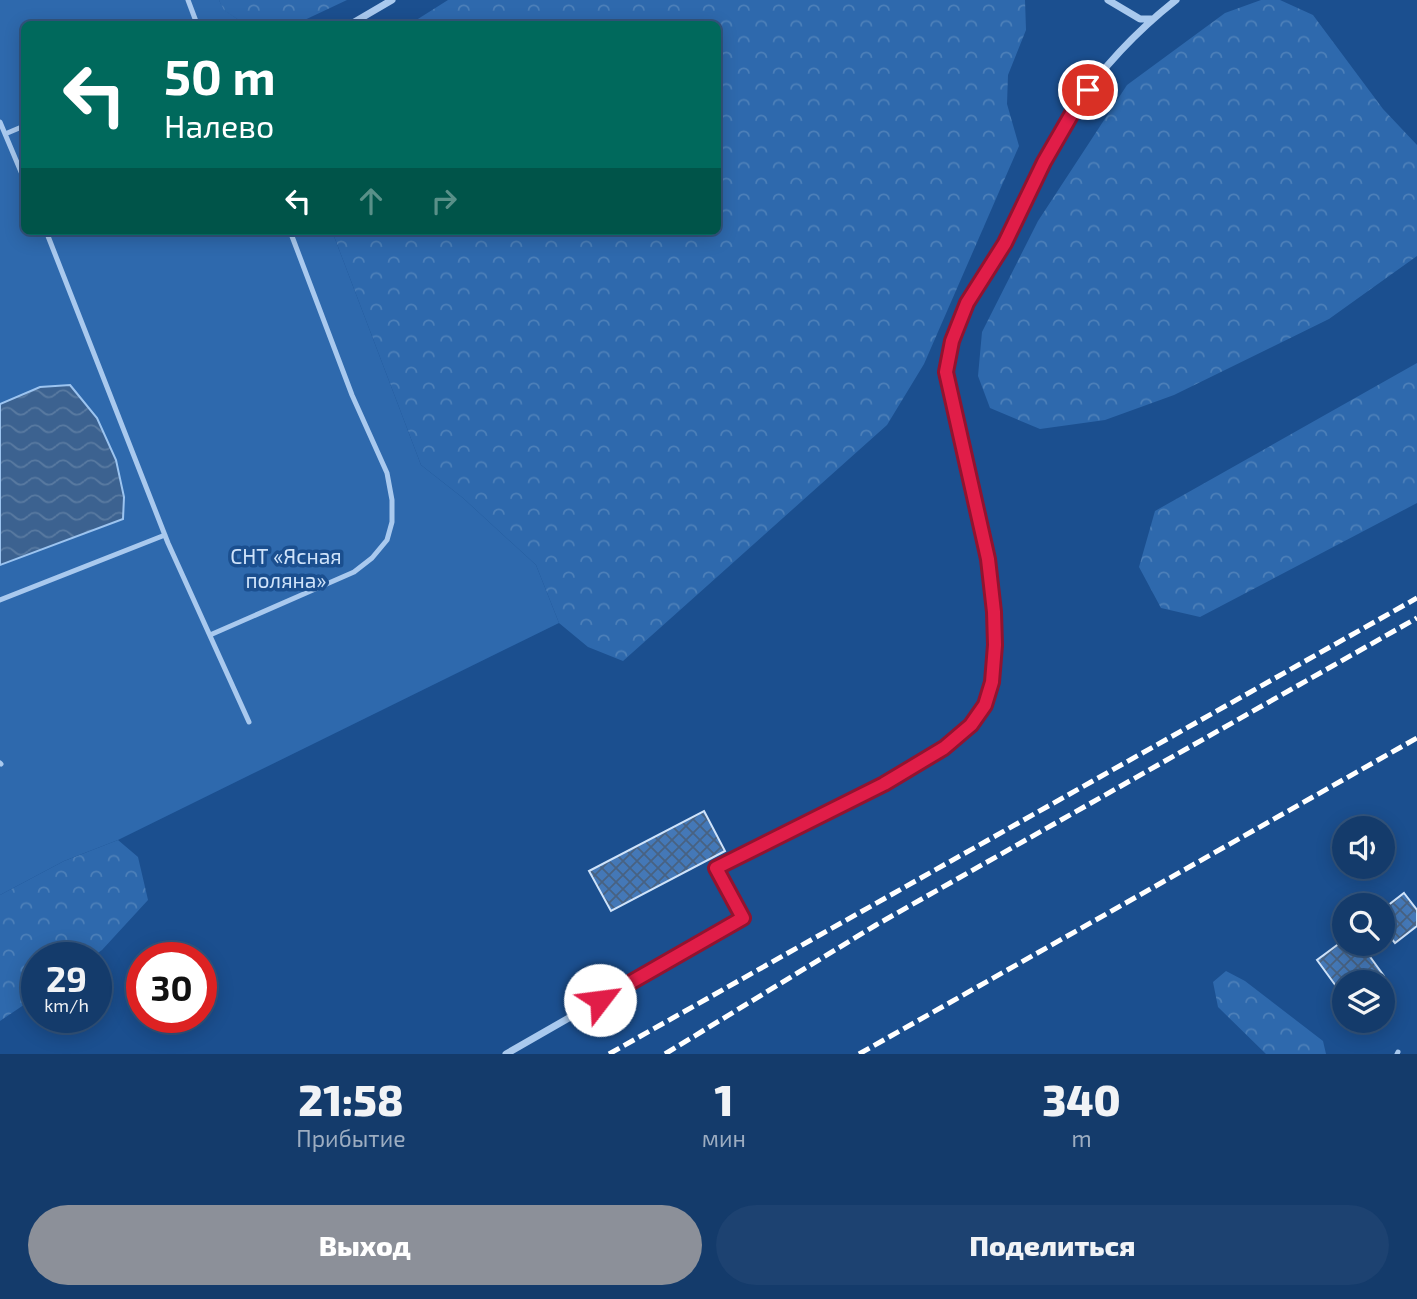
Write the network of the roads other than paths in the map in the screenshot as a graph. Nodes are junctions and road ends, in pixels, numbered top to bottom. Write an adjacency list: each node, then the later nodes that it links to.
1 (188, 0): 6 (lane)
2 (392, 0): 7 (street)
3 (1108, 0): 5 (street)
4 (1176, 0): 5 (street)
5 (1153, 19): 18 (street)
6 (196, 21)
7 (356, 21)
8 (0, 122): 10 (lane)
9 (21, 127): 10 (lane)
10 (5, 134): 11 (lane)
11 (21, 172)
12 (48, 235): 14 (lane)
13 (291, 235): 16 (lane)
14 (165, 535): 15 (lane); 16 (lane)
15 (0, 600)
16 (210, 635): 17 (lane)
17 (249, 722)
18 (506, 1054)

